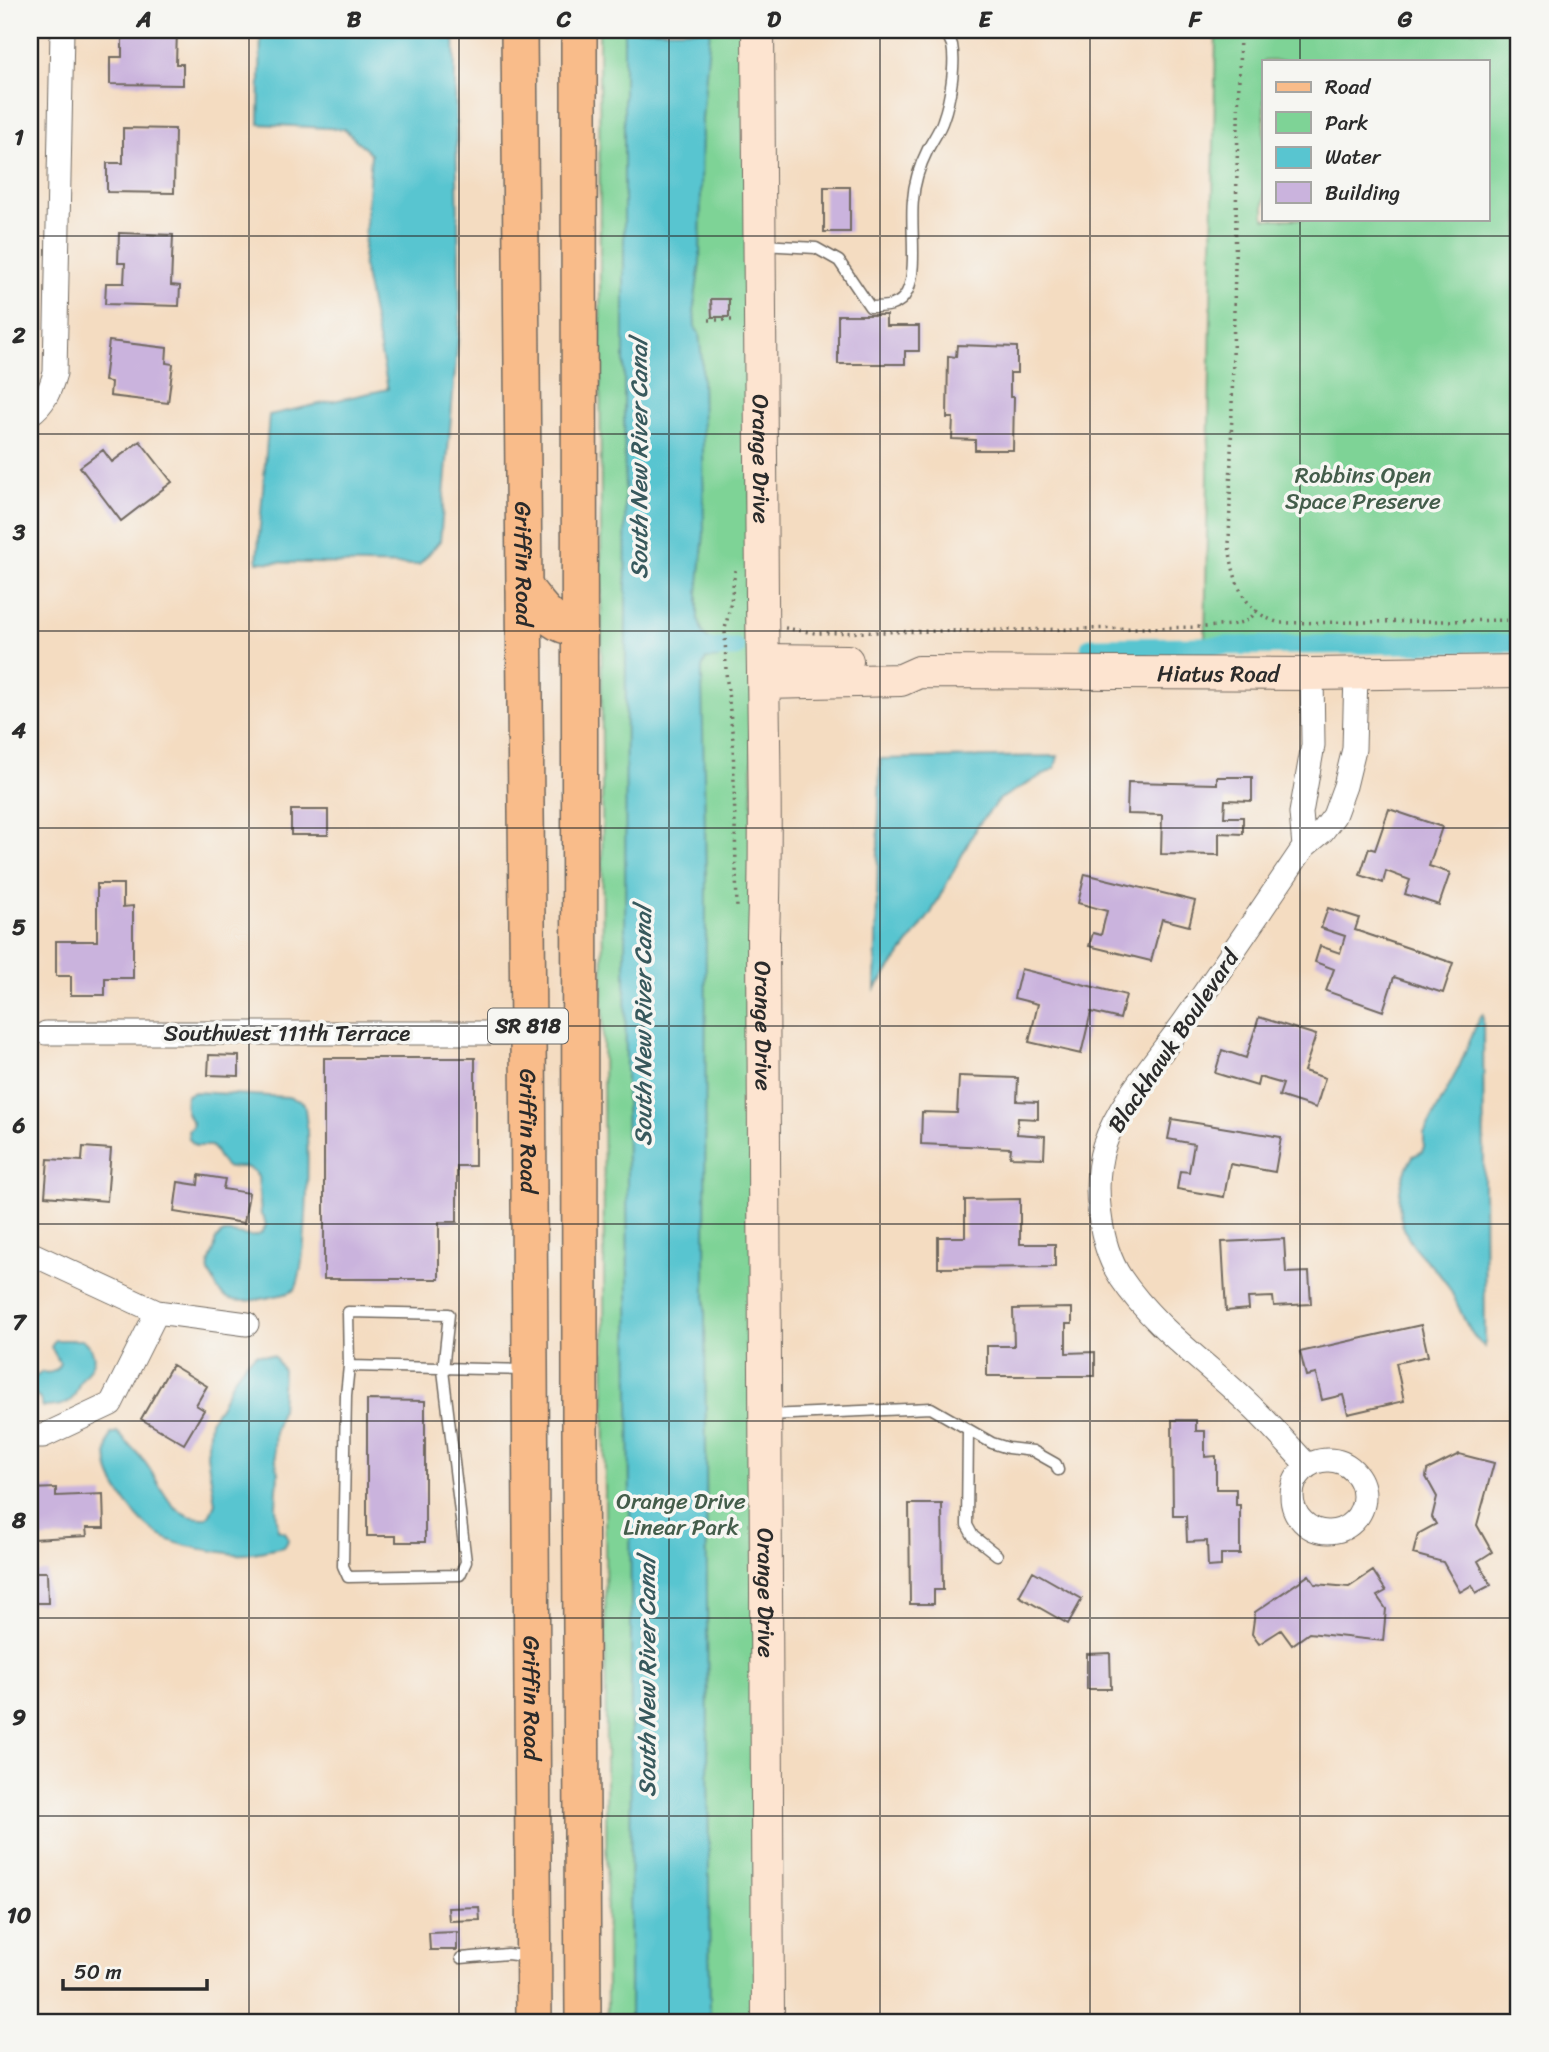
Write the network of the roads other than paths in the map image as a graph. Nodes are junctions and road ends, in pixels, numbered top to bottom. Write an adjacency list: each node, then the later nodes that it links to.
1 (62, 30): 7 (street)
2 (519, 30): 8 (main road, Griffin Road / SR 818)
3 (579, 30): 9 (main road, SR 818)
4 (758, 30): 6 (street, Orange Drive)
5 (945, 30): 6 (lane)
6 (759, 244): 11 (street, Orange Drive)
7 (33, 412)
8 (524, 587): 9 (main road); 10 (main road, Griffin Road / SR 818)
9 (579, 628): 15 (main road, SR 818)
10 (525, 665): 15 (main road); 18 (main road, Griffin Road / SR 818)
11 (764, 671): 14 (street, Hiatus Road); 25 (street, Orange Drive)
12 (1519, 671): 13 (street, Hiatus Road)
13 (1356, 673): 14 (street, Hiatus Road); 16 (street, Blackhawk Boulevard)
14 (1312, 674): 16 (street)
15 (579, 692): 34 (main road, SR 818)
16 (1304, 848): 28 (street, Blackhawk Boulevard)
17 (42, 1033): 18 (street, Southwest 111th Terrace)
18 (528, 1033): 24 (main road, Griffin Road / SR 818)
19 (30, 1253): 20 (street)
20 (157, 1312): 21 (street); 27 (street)
21 (247, 1324)
22 (349, 1366): 23 (lane); 23 (lane); 23 (lane)
23 (443, 1370): 24 (lane)
24 (530, 1370): 31 (main road, Griffin Road / SR 818)
25 (766, 1415): 26 (lane); 35 (street, Orange Drive)
26 (968, 1430): 29 (lane); 30 (lane)
27 (30, 1436)
28 (1307, 1465)
29 (1058, 1470)
30 (997, 1555)
31 (533, 1957): 32 (lane); 33 (main road, Griffin Road / SR 818)
32 (461, 1958)
33 (534, 2022)
34 (583, 2022)
35 (768, 2022)

